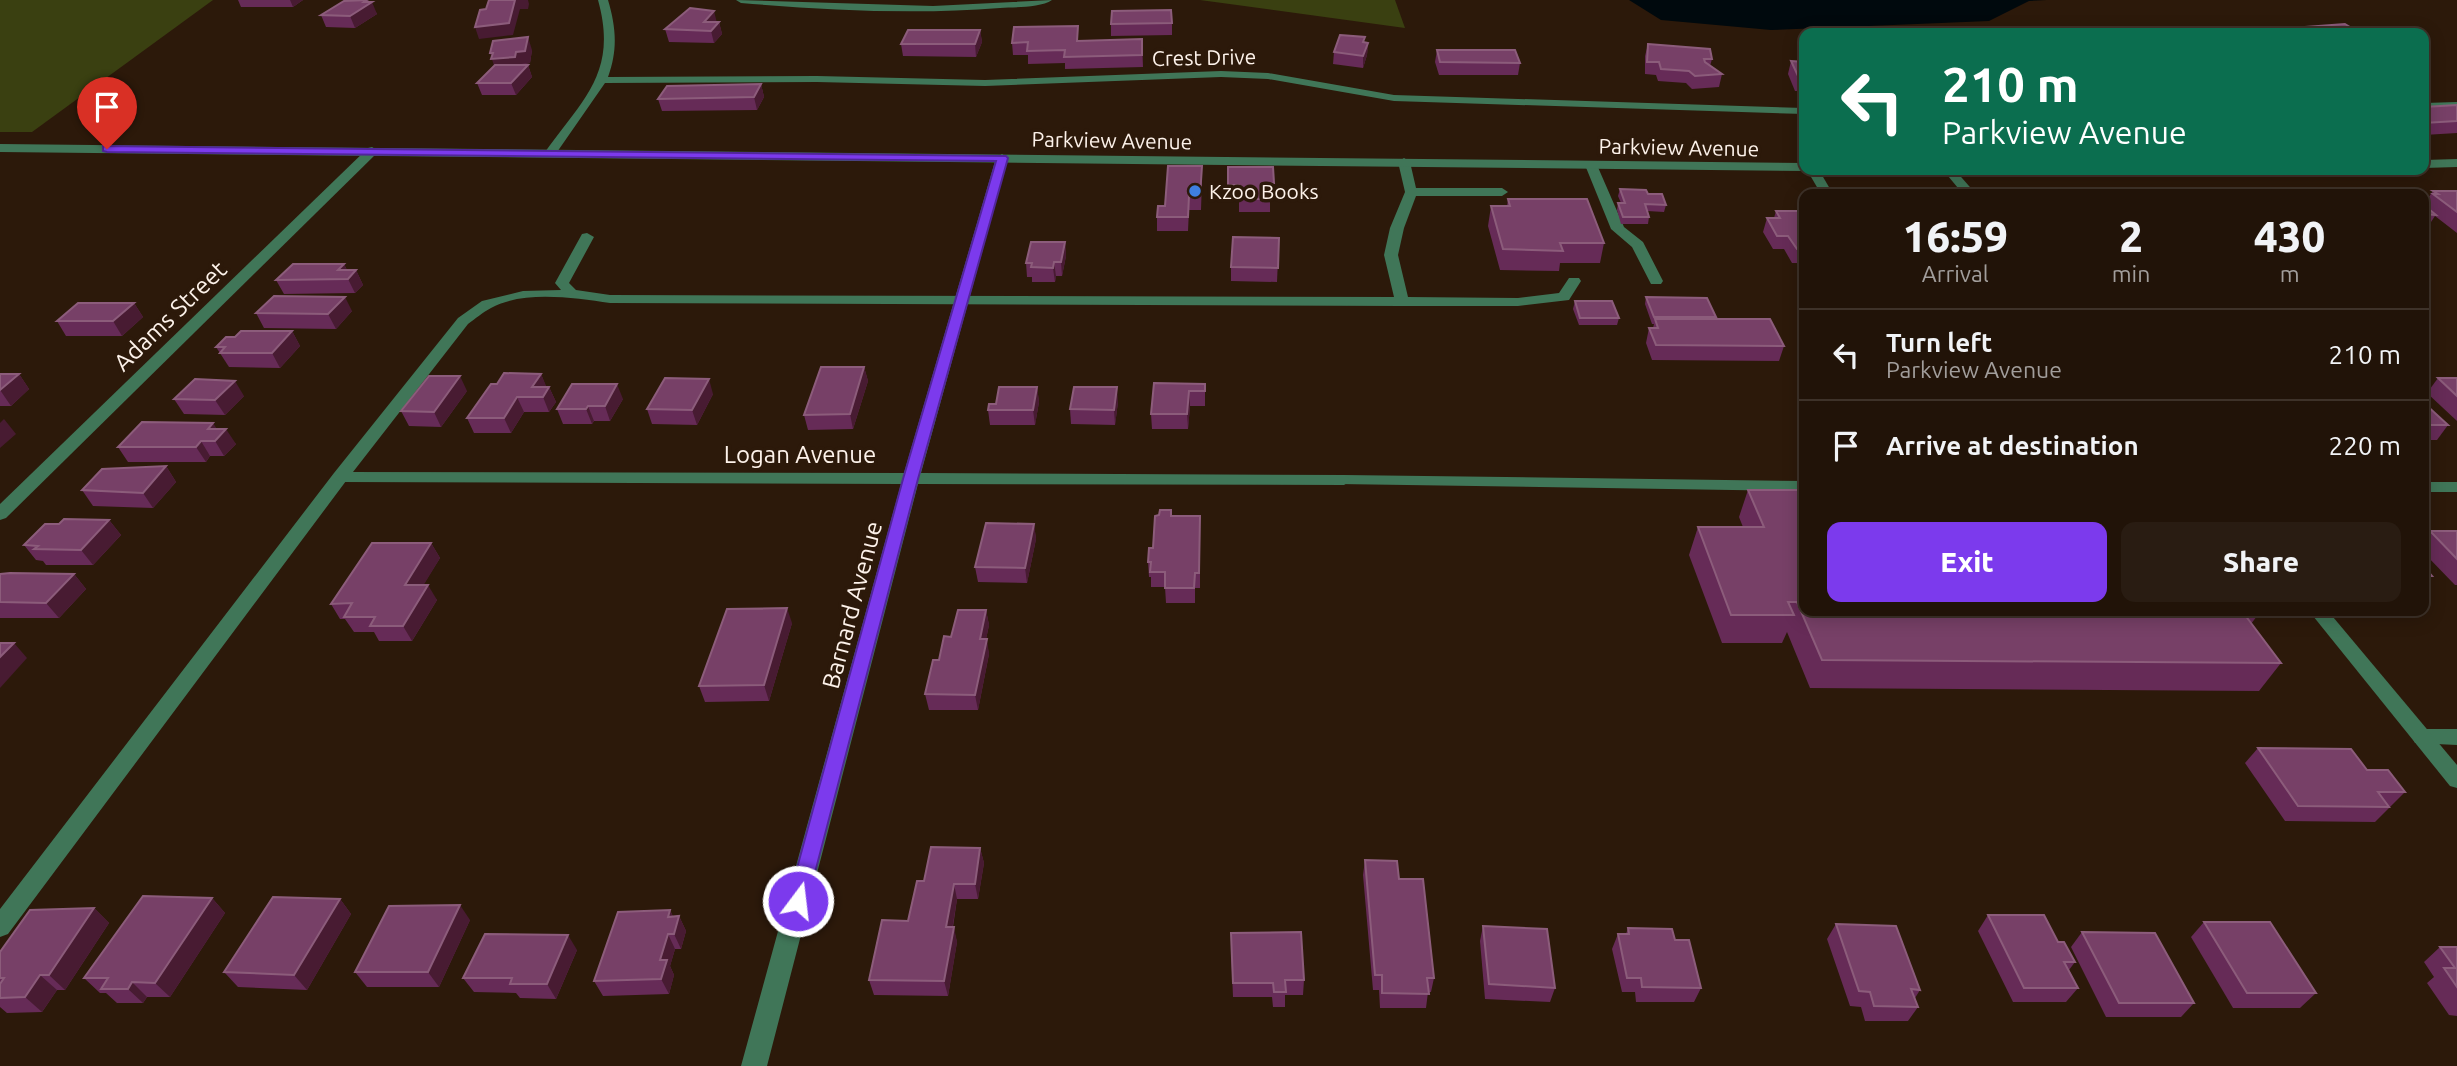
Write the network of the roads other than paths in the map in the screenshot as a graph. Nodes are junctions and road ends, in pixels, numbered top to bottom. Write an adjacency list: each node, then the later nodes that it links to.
1 (603, 0): 4 (street)
2 (741, 0): 3 (street)
3 (1047, 0)
4 (603, 80): 7 (street, Crest Drive); 10 (street)
5 (2457, 105): 6 (street)
6 (2429, 106)
7 (1799, 111)
8 (0, 148): 9 (street, Parkview Avenue)
9 (372, 151): 10 (street, Parkview Avenue); 32 (street, Adams Street)
10 (551, 152): 11 (street, Parkview Avenue)
11 (1002, 158): 12 (street, Parkview Avenue); 25 (street, Barnard Avenue)
12 (1404, 162): 15 (street, Parkview Avenue); 19 (street)
13 (2457, 163): 14 (street)
14 (2429, 164)
15 (1591, 165): 16 (street, Parkview Avenue); 23 (street)
16 (1799, 167)
17 (1953, 175): 18 (street)
18 (1966, 189)
19 (1411, 192): 20 (street); 26 (street)
20 (1502, 192)
21 (587, 237): 24 (street)
22 (1574, 281): 26 (street)
23 (1656, 281)
24 (572, 294): 25 (street); 27 (street)
25 (961, 302): 26 (street); 28 (street, Barnard Avenue)
26 (1402, 302)
27 (340, 477): 28 (street, Logan Avenue); 37 (street)
28 (911, 479): 29 (street, Logan Avenue); 38 (street, Barnard Avenue)
29 (1799, 486)
30 (2429, 487): 31 (street)
31 (2457, 487)
32 (0, 514)
33 (2322, 616): 34 (street)
34 (2422, 737): 35 (street); 36 (street)
35 (2457, 737)
36 (2457, 780)
37 (0, 927)
38 (754, 1066)

